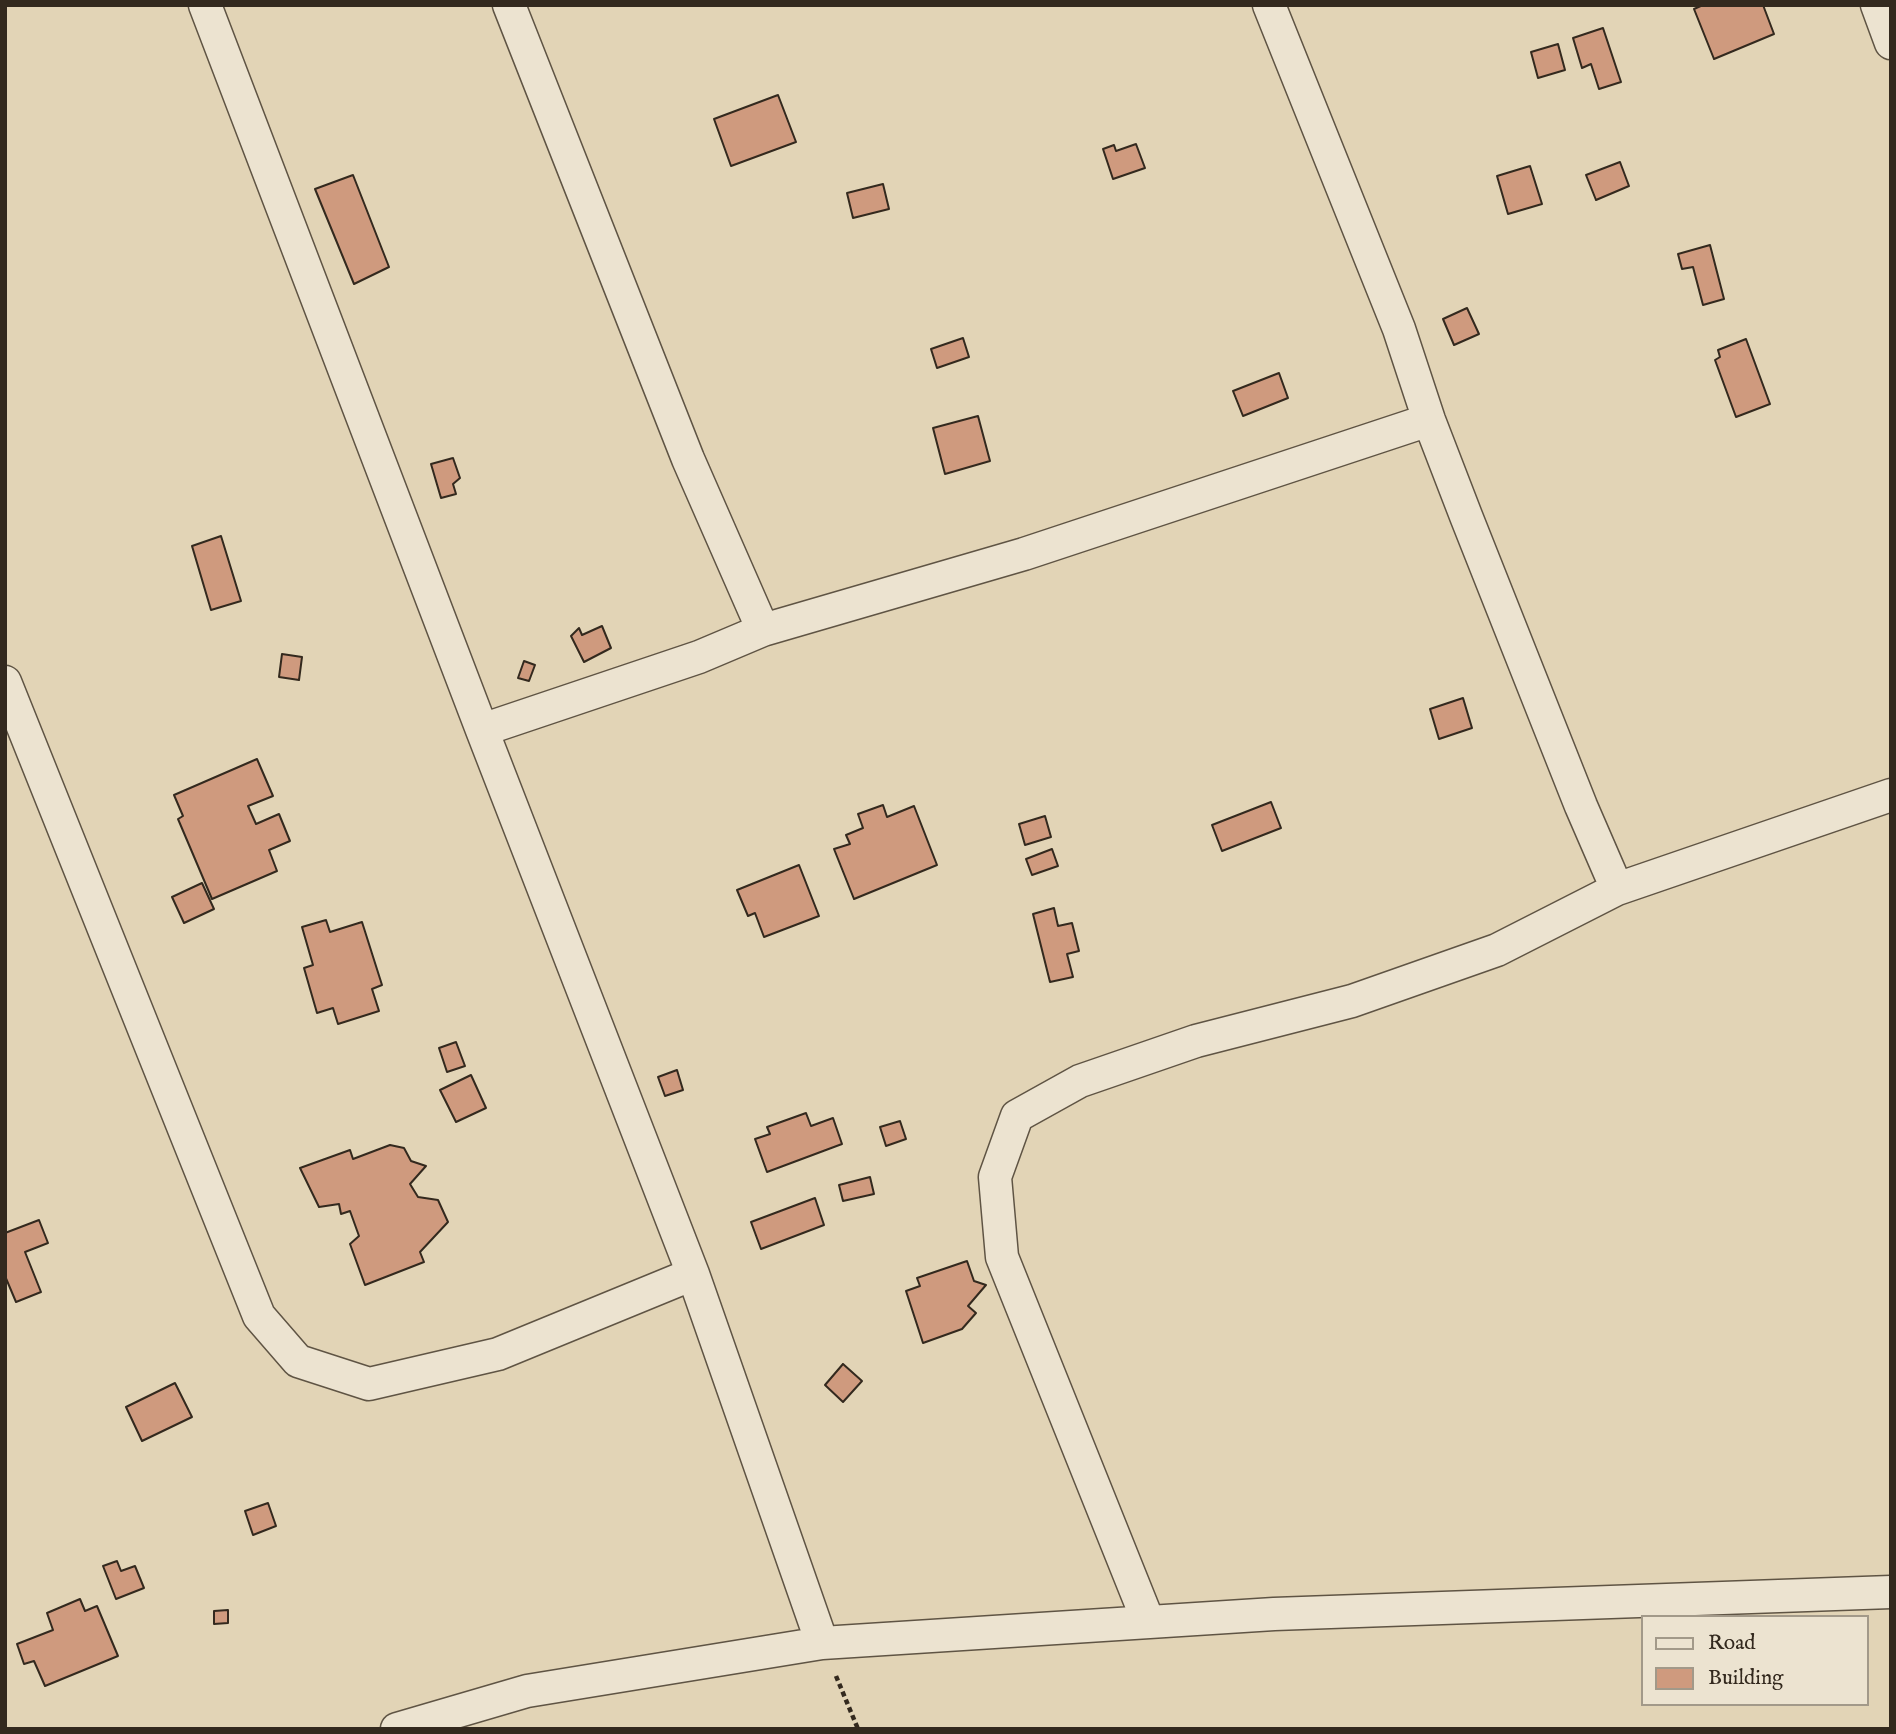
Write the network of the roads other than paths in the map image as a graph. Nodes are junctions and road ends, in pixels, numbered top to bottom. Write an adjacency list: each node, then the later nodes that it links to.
1 (205, 5): 9 (street)
2 (509, 5): 7 (street)
3 (1269, 5): 6 (street)
4 (1877, 5): 5 (street)
5 (1891, 43)
6 (1429, 420): 7 (street); 11 (street)
7 (763, 630): 9 (street)
8 (5, 682): 12 (street)
9 (482, 730): 12 (street)
10 (1891, 795): 11 (street)
11 (1616, 889): 14 (street)
12 (693, 1274): 15 (street)
13 (1891, 1592): 14 (street)
14 (1147, 1621): 15 (street)
15 (822, 1643): 16 (street)
16 (397, 1729)

